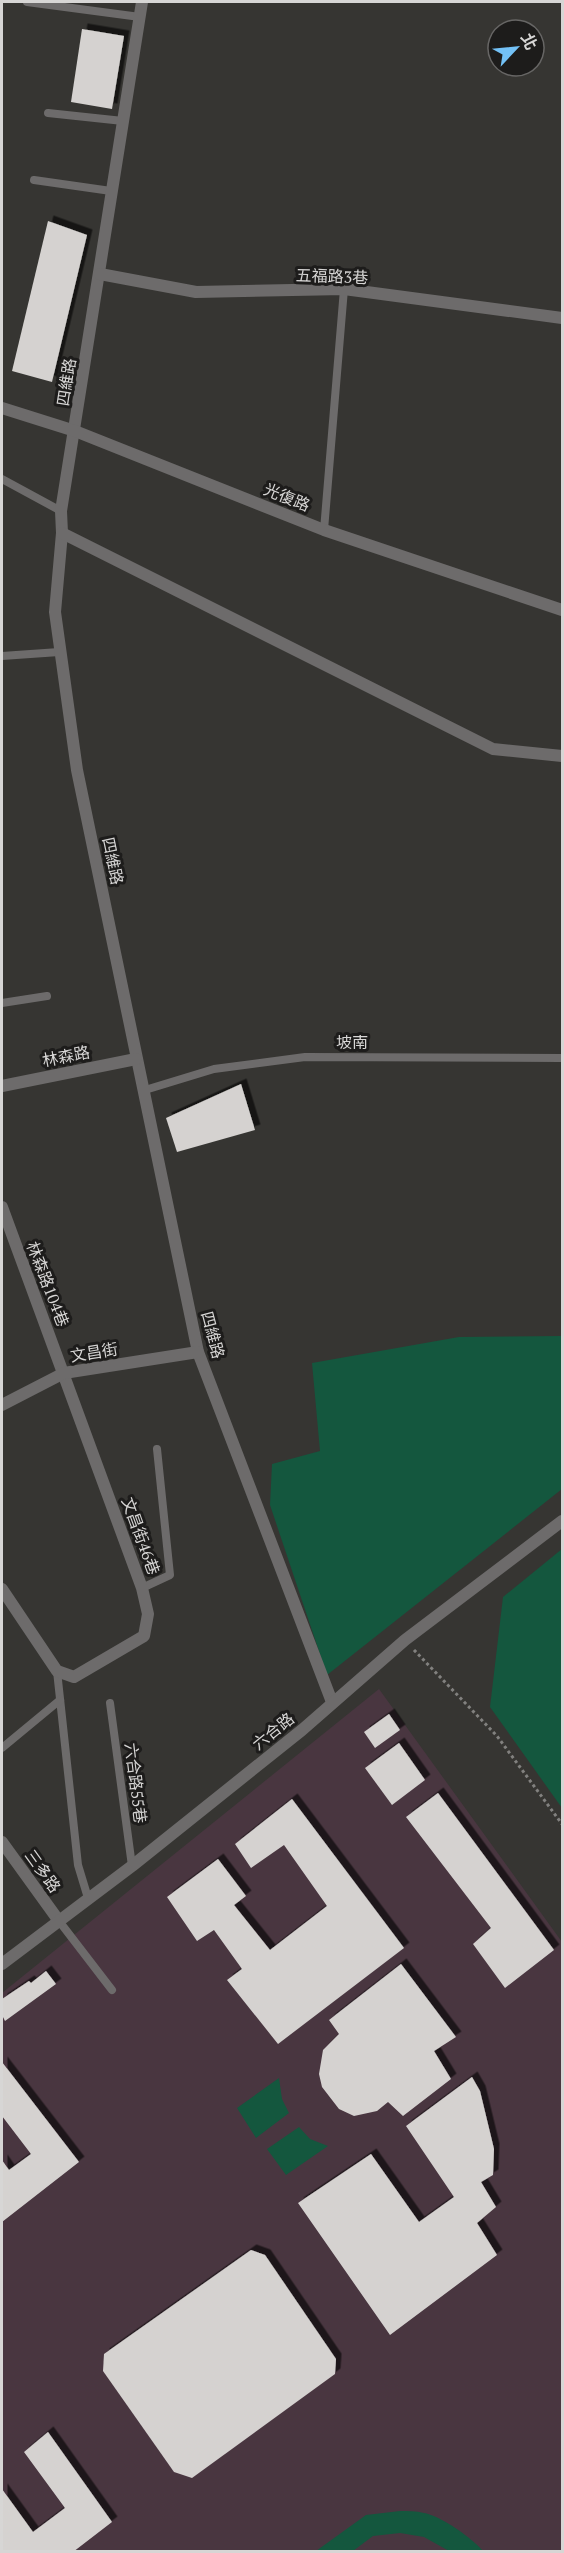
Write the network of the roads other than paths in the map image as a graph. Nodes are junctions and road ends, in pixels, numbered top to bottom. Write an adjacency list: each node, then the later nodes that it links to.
1 (27, 2): 3 (lane)
2 (142, 2): 3 (street, 四維路)
3 (140, 17): 5 (street, 四維路)
4 (48, 113): 5 (lane)
5 (123, 121): 7 (street, 四維路)
6 (34, 180): 7 (lane)
7 (111, 191): 8 (street, 四維路)
8 (100, 274): 9 (street, 五福路3巷); 12 (street, 四維路)
9 (344, 289): 10 (street, 五福路3巷); 15 (lane)
10 (562, 318)
11 (2, 408): 12 (street, 光復路)
12 (75, 431): 14 (street, 四維路); 15 (street, 光復路)
13 (2, 479): 14 (lane)
14 (61, 512): 16 (street, 四維路)
15 (324, 530): 17 (street, 光復路)
16 (62, 533): 18 (street, 四維路); 20 (street)
17 (562, 609)
18 (59, 652): 19 (lane); 24 (street, 四維路)
19 (2, 656)
20 (562, 756)
21 (47, 996): 22 (lane)
22 (2, 1003)
23 (562, 1058): 26 (lane, 坡南)
24 (136, 1059): 25 (street, 林森路); 26 (street, 四維路)
25 (2, 1086)
26 (145, 1090): 28 (street, 四維路)
27 (2, 1207): 29 (street, 林森路104巷)
28 (198, 1352): 29 (street, 文昌街); 37 (street, 四維路)
29 (64, 1373): 30 (street, 文昌街); 33 (street, 文昌街46巷)
30 (2, 1405)
31 (157, 1449): 33 (lane)
32 (562, 1521): 37 (street, 六合路)
33 (142, 1588): 35 (street, 文昌街46巷)
34 (2, 1589): 35 (street)
35 (57, 1671): 36 (lane)
36 (60, 1700): 39 (lane); 42 (lane)
37 (332, 1702): 41 (street, 六合路)
38 (110, 1703): 41 (lane, 六合路55巷)
39 (2, 1748)
40 (2, 1842): 43 (street, 三多路)
41 (132, 1866): 42 (street, 六合路)
42 (88, 1898): 43 (street, 六合路)
43 (59, 1921): 44 (street, 六合路); 45 (lane)
44 (2, 1964)
45 (112, 1990)

